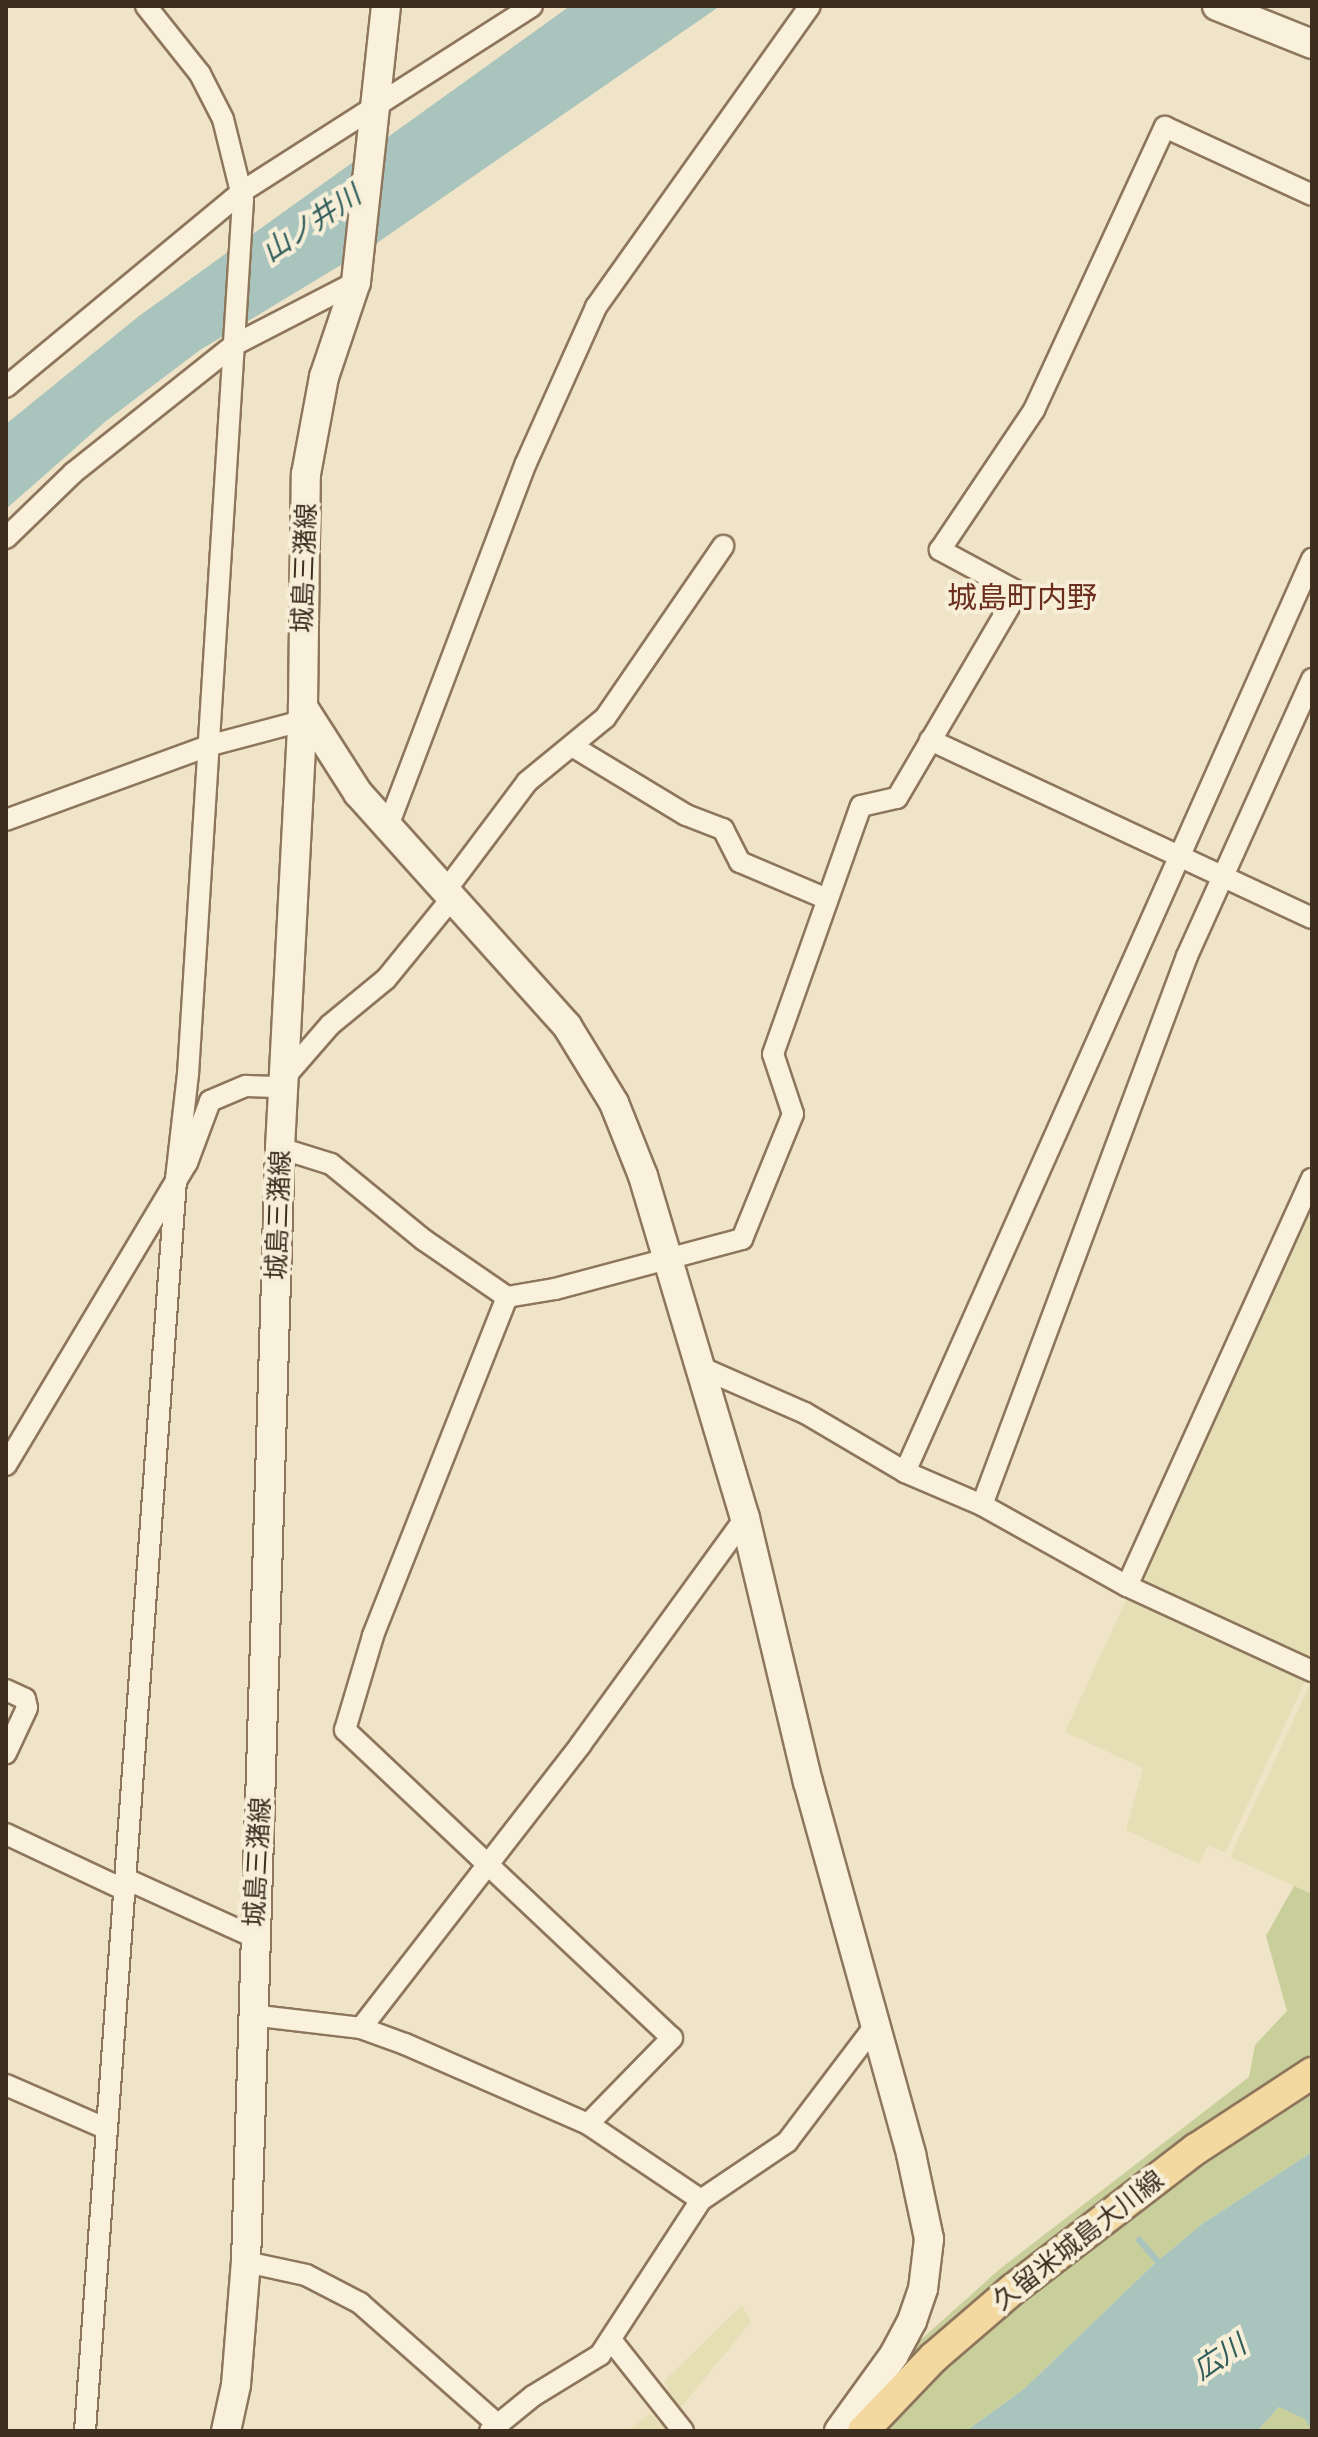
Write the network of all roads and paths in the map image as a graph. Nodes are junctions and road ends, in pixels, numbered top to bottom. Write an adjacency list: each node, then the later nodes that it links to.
1 (146, 6): 8 (street)
2 (386, 6): 7 (main road, 城島三潴線)
3 (532, 6): 7 (street)
4 (810, 6): 22 (street)
5 (1217, 6): 6 (main road)
6 (1312, 44)
7 (377, 113): 8 (street); 10 (main road, 城島三潴線)
8 (243, 195): 11 (street); 12 (street)
9 (1312, 195): 18 (street)
10 (356, 282): 11 (street); 17 (main road, 城島三潴線)
11 (235, 341): 13 (street); 19 (street)
12 (6, 387)
13 (6, 538)
14 (723, 546): 20 (street)
15 (1312, 559): 23 (street)
16 (1312, 679): 24 (street)
17 (302, 714): 19 (street); 22 (main road); 28 (main road, 城島三潴線)
18 (930, 740): 23 (street); 26 (street)
19 (211, 745): 21 (street); 30 (street)
20 (572, 746): 25 (street); 26 (street)
21 (6, 820)
22 (388, 826): 25 (main road)
23 (1180, 857): 24 (street); 36 (street)
24 (1220, 875): 27 (street); 37 (street)
25 (449, 894): 28 (street); 32 (main road)
26 (825, 898): 32 (street)
27 (1312, 918)
28 (284, 1083): 29 (main road, 城島三潴線); 30 (street)
29 (280, 1148): 33 (street); 46 (main road, 城島三潴線)
30 (176, 1179): 35 (street); 45 (street)
31 (1312, 1179): 39 (street)
32 (668, 1258): 33 (street); 34 (main road)
33 (507, 1297): 44 (street)
34 (702, 1368): 36 (street); 38 (main road)
35 (6, 1465)
36 (905, 1472): 37 (street)
37 (982, 1505): 39 (street)
38 (745, 1518): 44 (street); 48 (main road)
39 (1127, 1586): 40 (street)
40 (1312, 1671)
41 (6, 1690): 42 (street)
42 (6, 1753)
43 (6, 1834): 45 (street)
44 (487, 1865): 49 (street); 52 (street)
45 (125, 1885): 46 (street); 53 (street)
46 (254, 1937): 47 (main road, 城島三潴線)
47 (251, 2015): 49 (street); 55 (main road, 城島三潴線)
48 (874, 2027): 54 (street); 61 (main road)
49 (361, 2028): 52 (street)
50 (1312, 2073): 62 (main road, 久留米城島大川線)
51 (6, 2085): 53 (street)
52 (588, 2124): 54 (street)
53 (107, 2129): 58 (street)
54 (701, 2200): 56 (street)
55 (246, 2262): 57 (street); 59 (main road, 城島三潴線)
56 (611, 2340): 57 (street); 60 (street)
57 (492, 2427)
58 (85, 2431)
59 (226, 2431)
60 (683, 2431)
61 (839, 2431)
62 (863, 2431)

